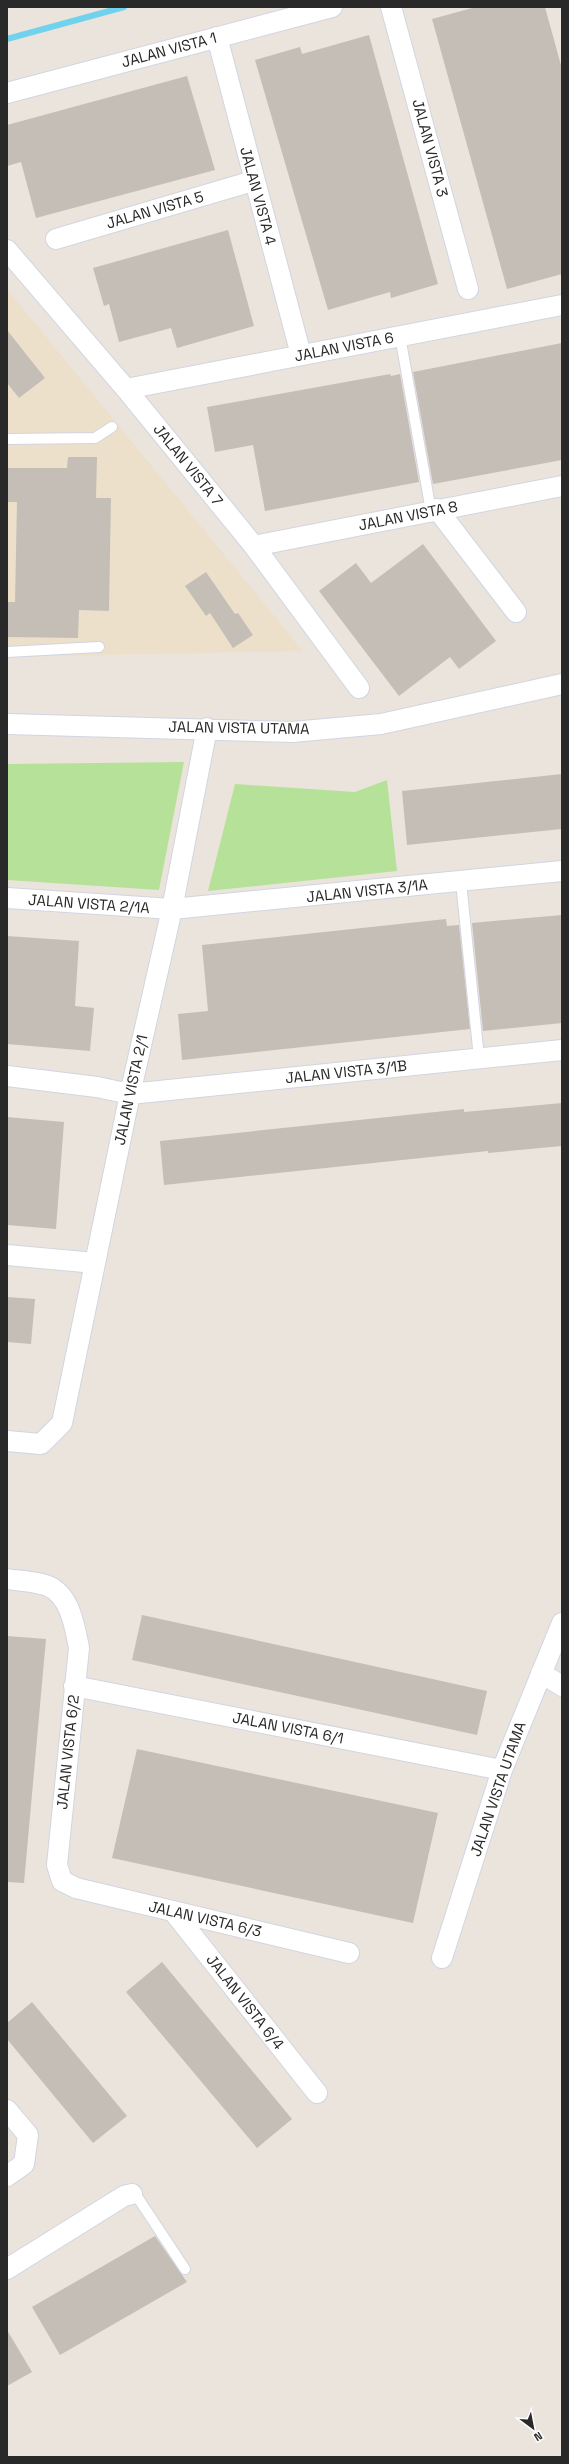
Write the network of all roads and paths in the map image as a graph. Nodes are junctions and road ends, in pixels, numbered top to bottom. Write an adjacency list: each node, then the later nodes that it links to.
1 (332, 7): 3 (street, JALAN VISTA 1)
2 (391, 7): 8 (street, JALAN VISTA 3)
3 (217, 37): 4 (street, JALAN VISTA 1); 5 (street, JALAN VISTA 4)
4 (7, 93)
5 (254, 181): 6 (street, JALAN VISTA 5); 11 (street, JALAN VISTA 4)
6 (56, 239)
7 (7, 250): 12 (street, JALAN VISTA 7)
8 (468, 289)
9 (562, 305): 10 (street, JALAN VISTA 6)
10 (400, 336): 11 (street, JALAN VISTA 6); 16 (lane)
11 (301, 355): 12 (street, JALAN VISTA 6)
12 (126, 389): 17 (street, JALAN VISTA 7)
13 (112, 427): 14 (lane)
14 (7, 439)
15 (562, 486): 16 (street, JALAN VISTA 8)
16 (434, 510): 17 (street, JALAN VISTA 8); 18 (street)
17 (254, 546): 22 (street, JALAN VISTA 7)
18 (516, 612)
19 (99, 647): 20 (lane)
20 (7, 652)
21 (562, 684): 24 (street, JALAN VISTA UTAMA)
22 (359, 688)
23 (7, 724): 24 (street, JALAN VISTA UTAMA)
24 (207, 728): 28 (street, JALAN VISTA 2/1)
25 (562, 871): 26 (street, JALAN VISTA 3/1A)
26 (461, 882): 28 (street, JALAN VISTA 3/1A); 30 (lane)
27 (7, 898): 28 (street, JALAN VISTA 2/1A)
28 (172, 909): 32 (street, JALAN VISTA 2/1)
29 (562, 1050): 30 (street, JALAN VISTA 3/1B)
30 (479, 1058): 32 (street, JALAN VISTA 3/1B)
31 (7, 1076): 32 (street, JALAN VISTA 3/1B)
32 (130, 1094): 34 (street, JALAN VISTA 2/1)
33 (7, 1255): 34 (street)
34 (95, 1263): 35 (street, JALAN VISTA 2/1)
35 (7, 1440)
36 (7, 1580): 40 (street, JALAN VISTA 6/2)
37 (562, 1623): 38 (street, JALAN VISTA UTAMA)
38 (557, 1648): 39 (street, JALAN VISTA UTAMA)
39 (541, 1673): 41 (street); 42 (street, JALAN VISTA UTAMA)
40 (74, 1686): 42 (street, JALAN VISTA 6/1); 43 (street, JALAN VISTA 6/2)
41 (562, 1686)
42 (502, 1770): 46 (street, JALAN VISTA UTAMA)
43 (62, 1881): 44 (street, JALAN VISTA 6/3)
44 (174, 1911): 45 (street, JALAN VISTA 6/3); 47 (street, JALAN VISTA 6/4)
45 (349, 1953)
46 (442, 1958)
47 (317, 2093)
48 (7, 2110): 49 (street)
49 (7, 2176)
50 (132, 2194): 51 (street); 52 (lane)
51 (7, 2269)
52 (185, 2269)

